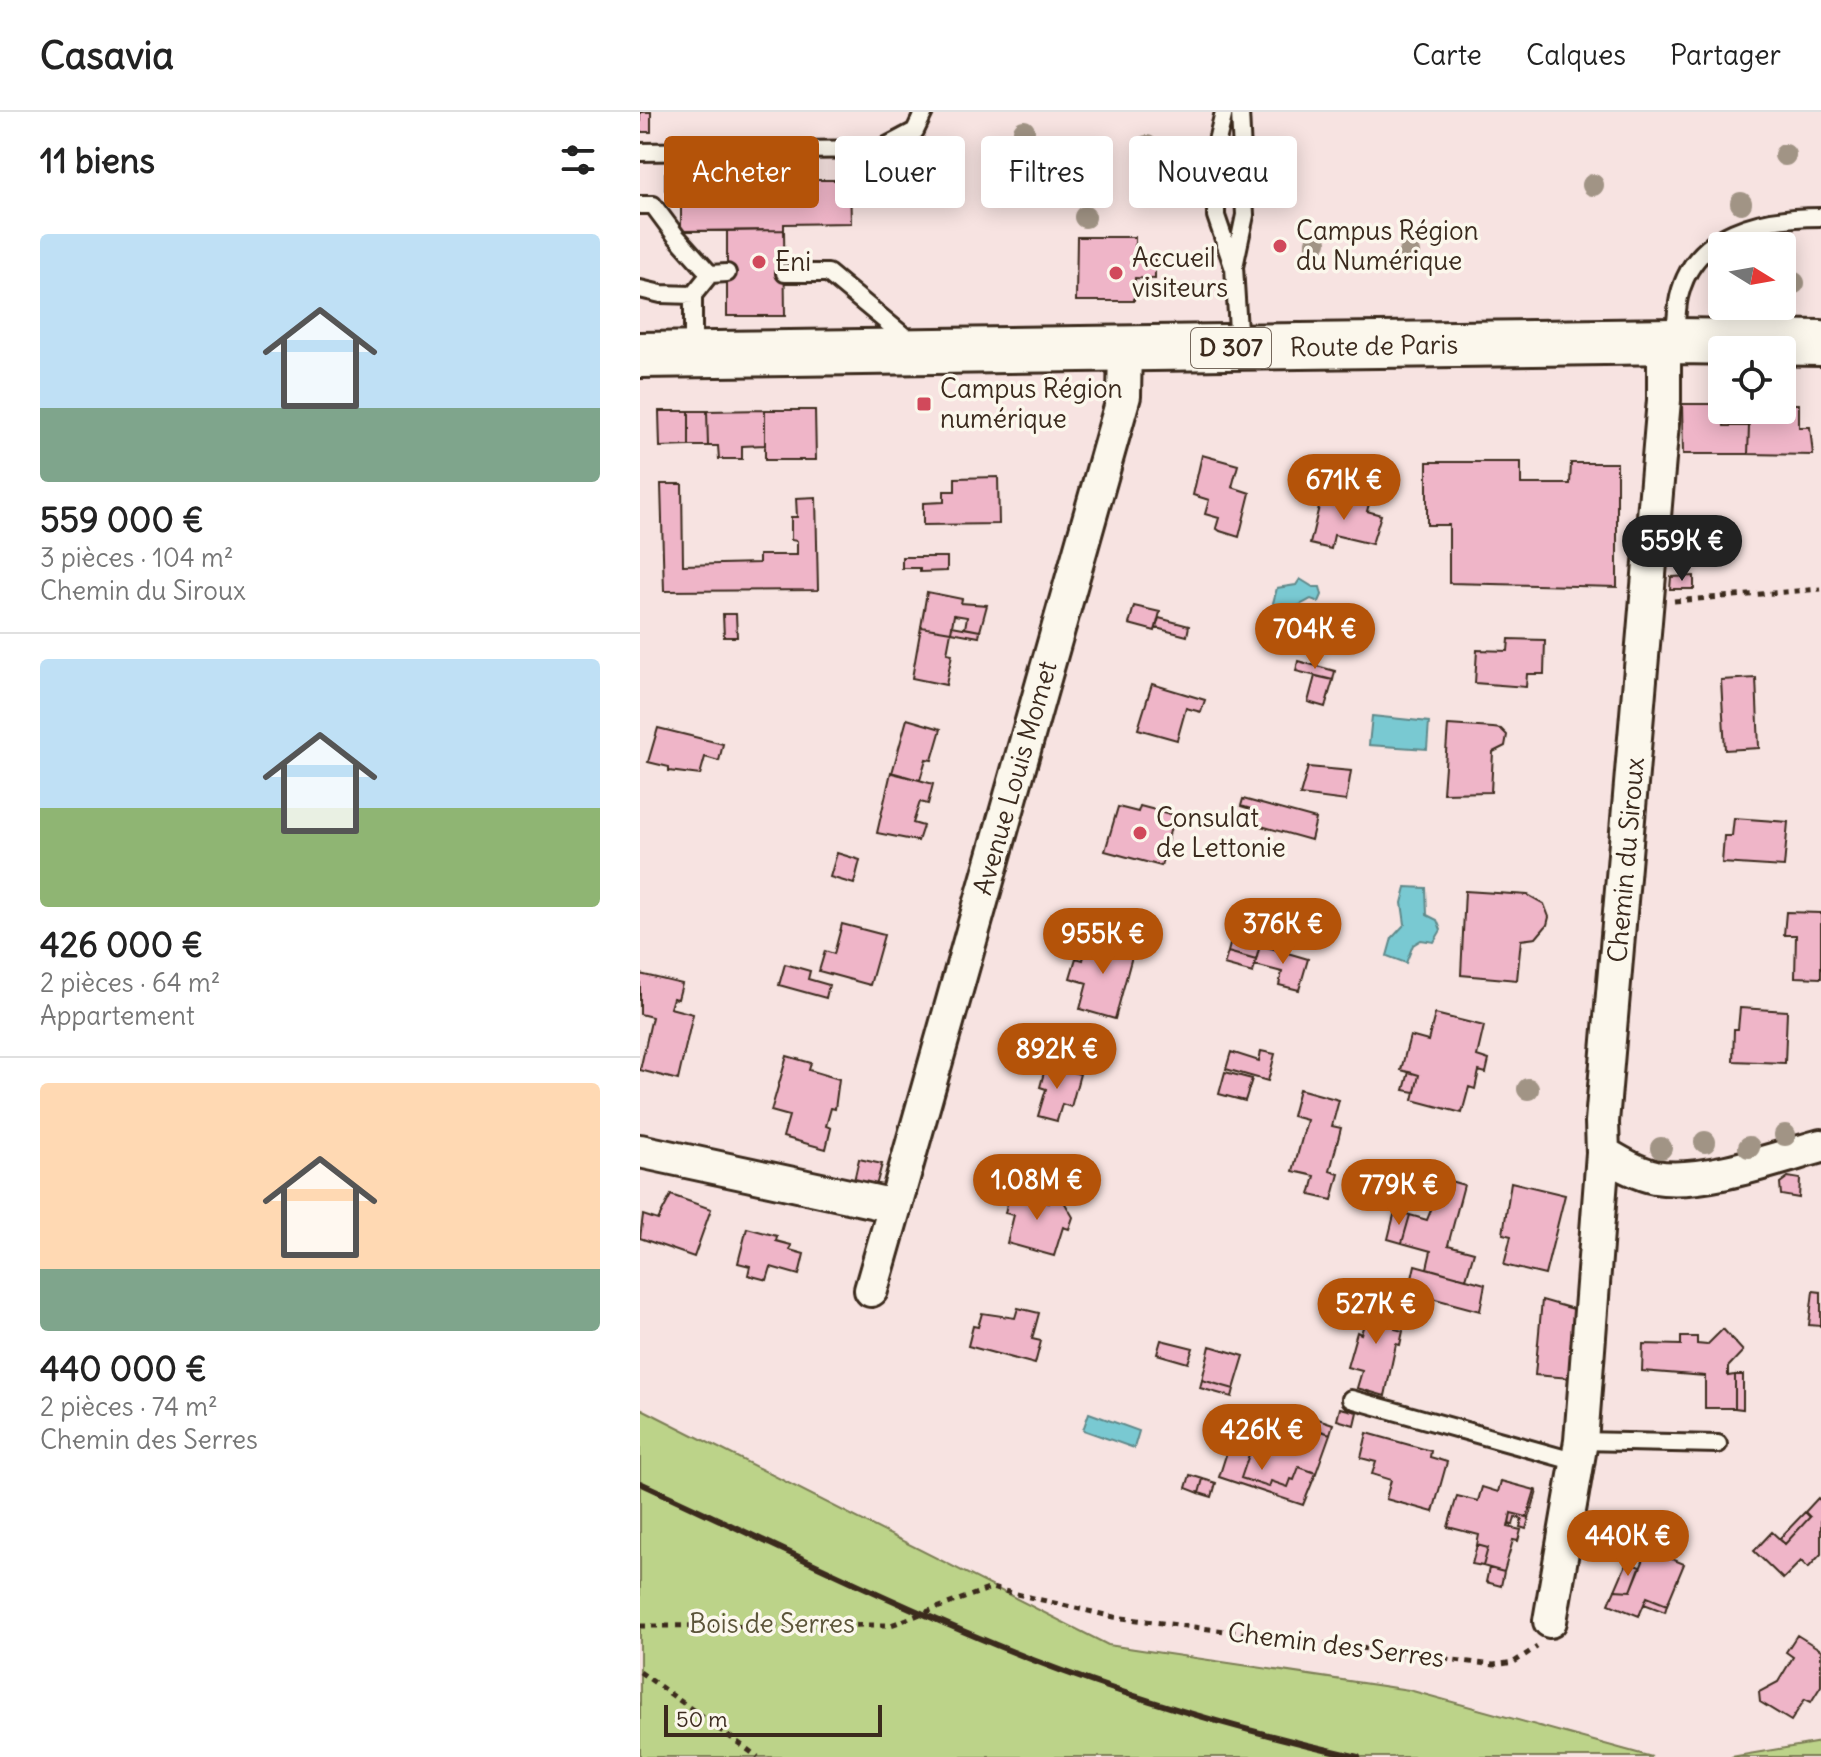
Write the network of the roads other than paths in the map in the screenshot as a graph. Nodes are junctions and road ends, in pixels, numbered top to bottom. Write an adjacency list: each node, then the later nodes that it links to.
1 (924, 112): 4 (lane)
2 (1224, 112): 7 (lane)
3 (1240, 112): 7 (lane)
4 (640, 152)
5 (640, 205): 10 (lane)
6 (1821, 217): 11 (lane)
7 (1234, 267): 13 (lane)
8 (785, 273): 14 (lane)
9 (640, 289): 10 (lane)
10 (693, 295): 16 (lane)
11 (1669, 341): 12 (main road, Route de Paris / D 307); 13 (main road, Route de Paris / D 307); 20 (street, Chemin du Siroux)
12 (1821, 343)
13 (1239, 348): 15 (main road, Route de Paris / D 307)
14 (905, 349): 15 (main road, Route de Paris / D 307); 16 (main road, Route de Paris / D 307)
15 (1125, 349): 21 (street, Avenue Louis Momet)
16 (693, 354): 17 (main road, Route de Paris / D 307)
17 (640, 355)
18 (1821, 1146): 20 (street)
19 (640, 1151): 21 (street)
20 (1603, 1153): 25 (street)
21 (895, 1206): 22 (street, Avenue Louis Momet)
22 (871, 1290)
23 (1351, 1399): 25 (lane)
24 (1718, 1444): 25 (lane)
25 (1579, 1452): 26 (street)
26 (1550, 1621)

